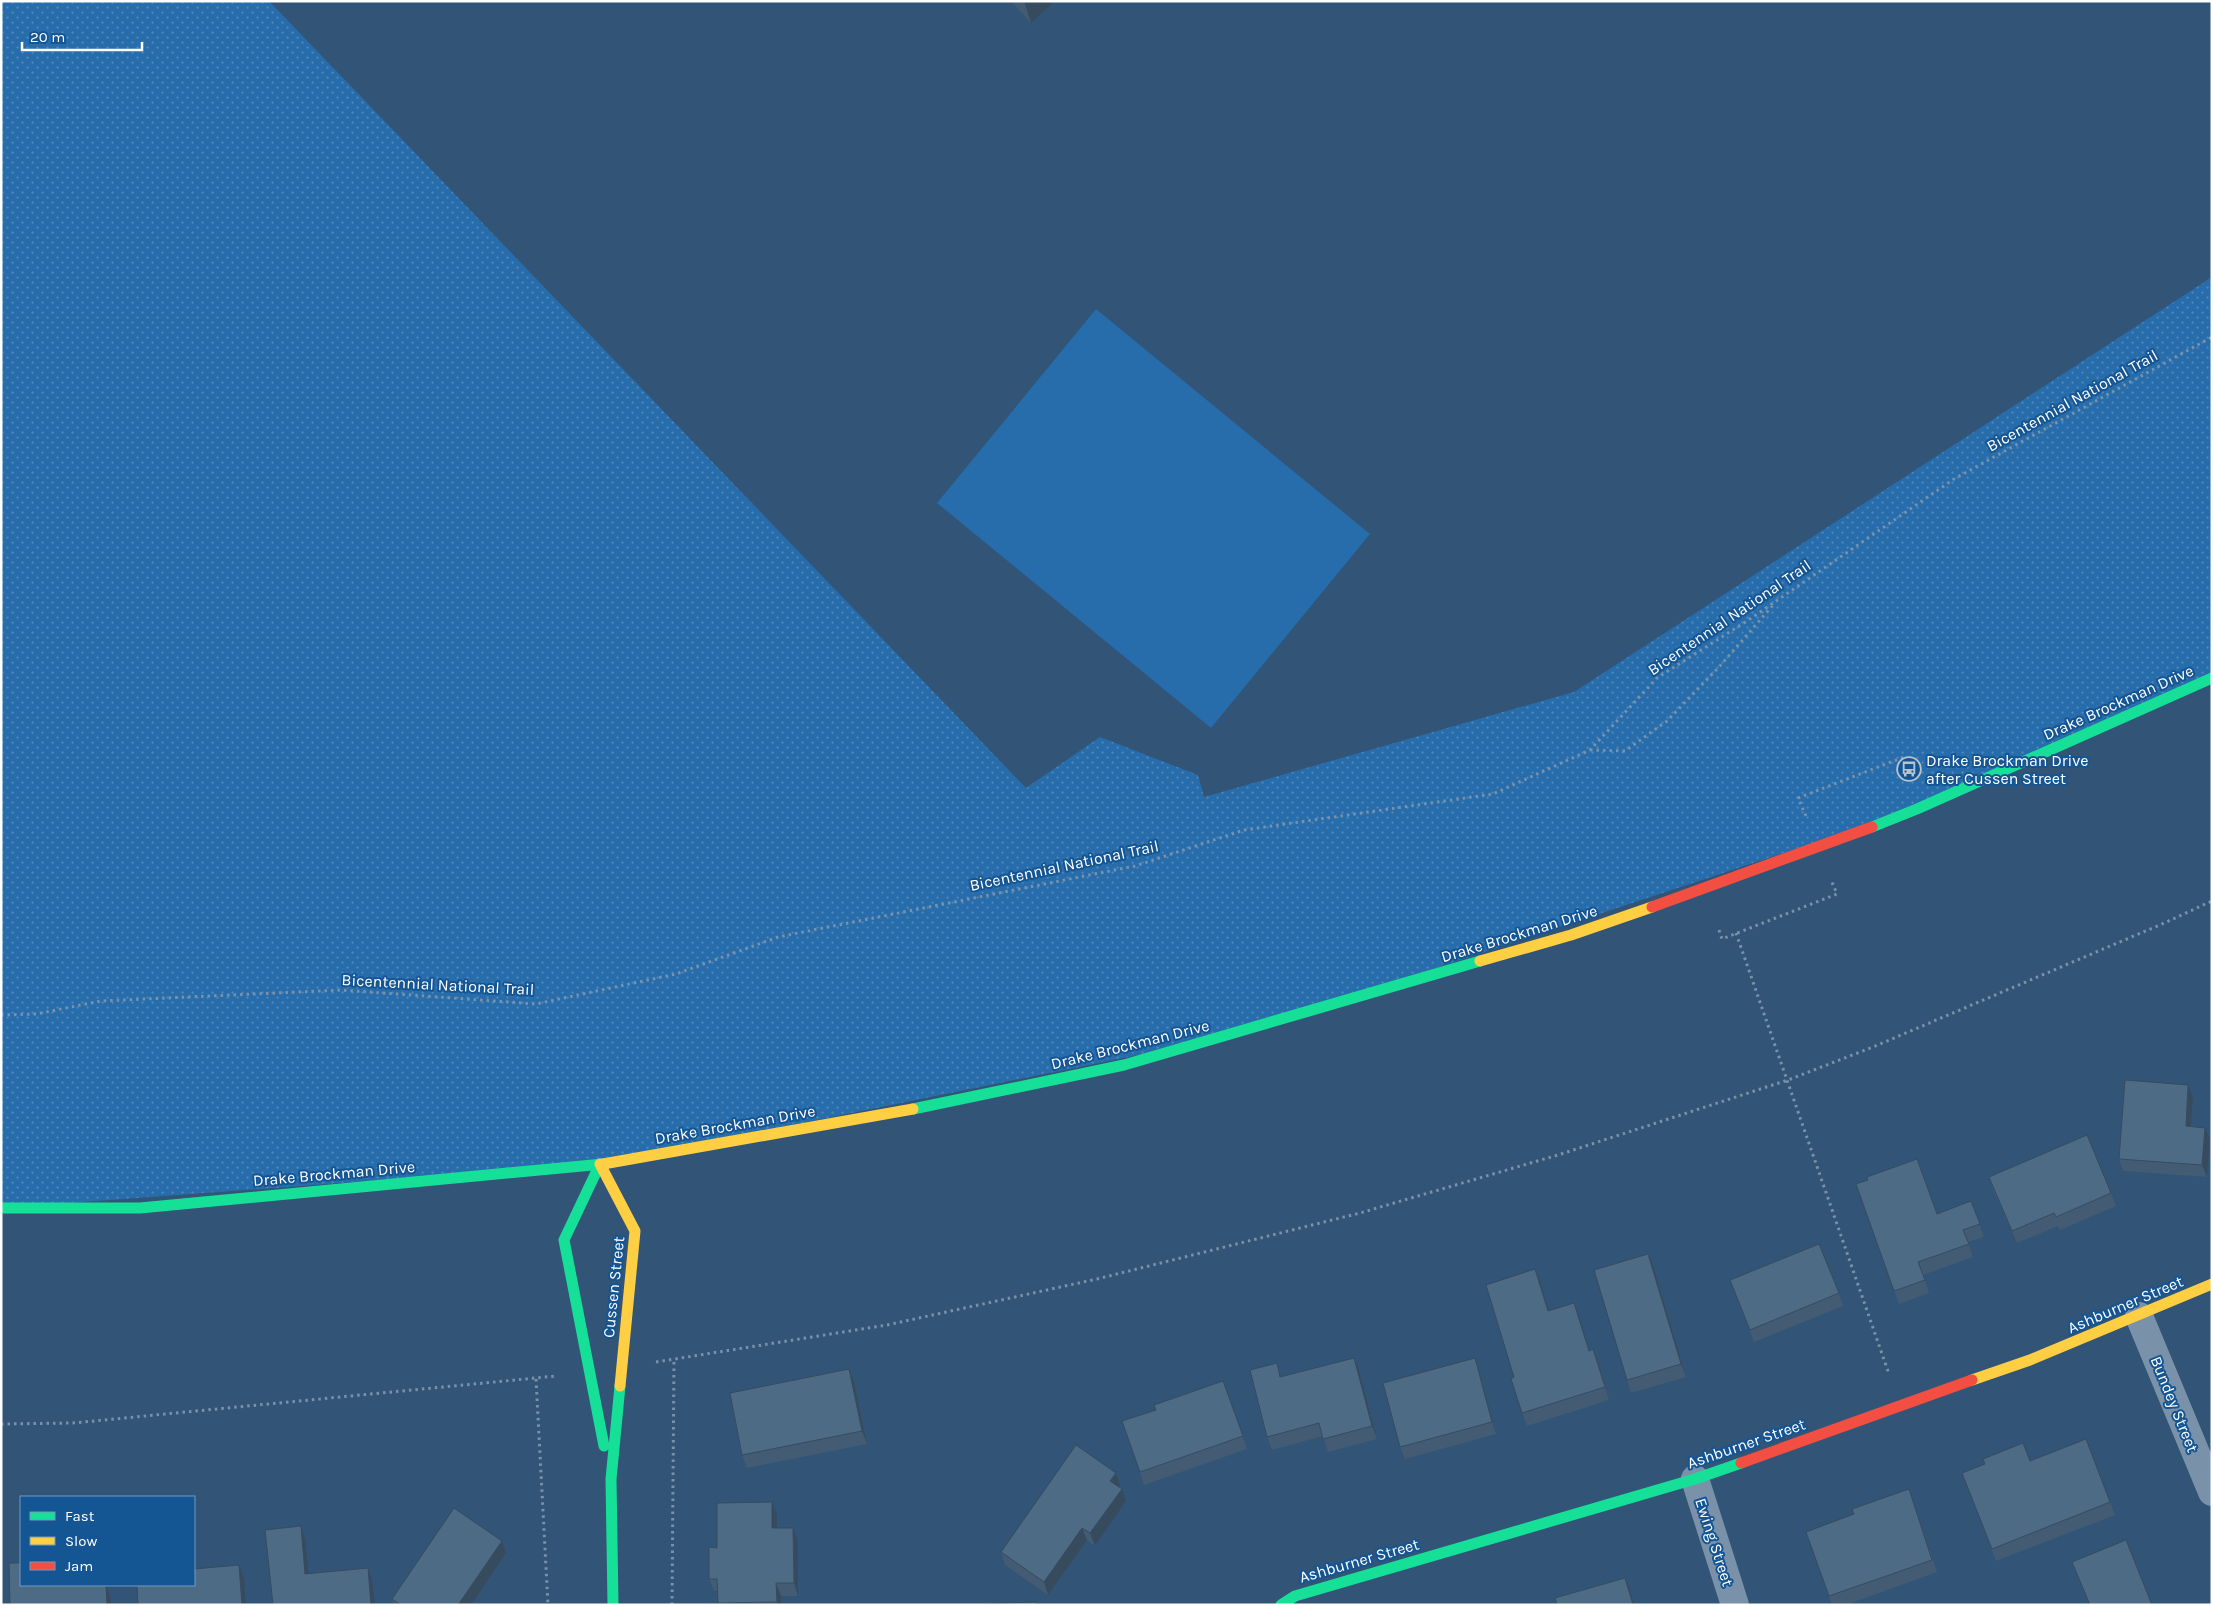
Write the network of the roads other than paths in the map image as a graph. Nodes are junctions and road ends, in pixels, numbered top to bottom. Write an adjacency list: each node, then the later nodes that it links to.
1 (2212, 678): 2 (main road, Drake Brockman Drive)
2 (600, 1164): 3 (main road, Drake Brockman Drive); 6 (main road, Cussen Street); 6 (main road, Cussen Street)
3 (1, 1208)
4 (2212, 1284): 5 (main road, Ashburner Street)
5 (2139, 1316): 7 (main road, Ashburner Street); 8 (street, Bundey Street)
6 (611, 1479): 9 (main road, Cussen Street)
7 (1695, 1479): 10 (main road, Ashburner Street); 11 (street, Ewing Street)
8 (2212, 1492)
9 (613, 1605)
10 (1281, 1605)
11 (1735, 1605)

